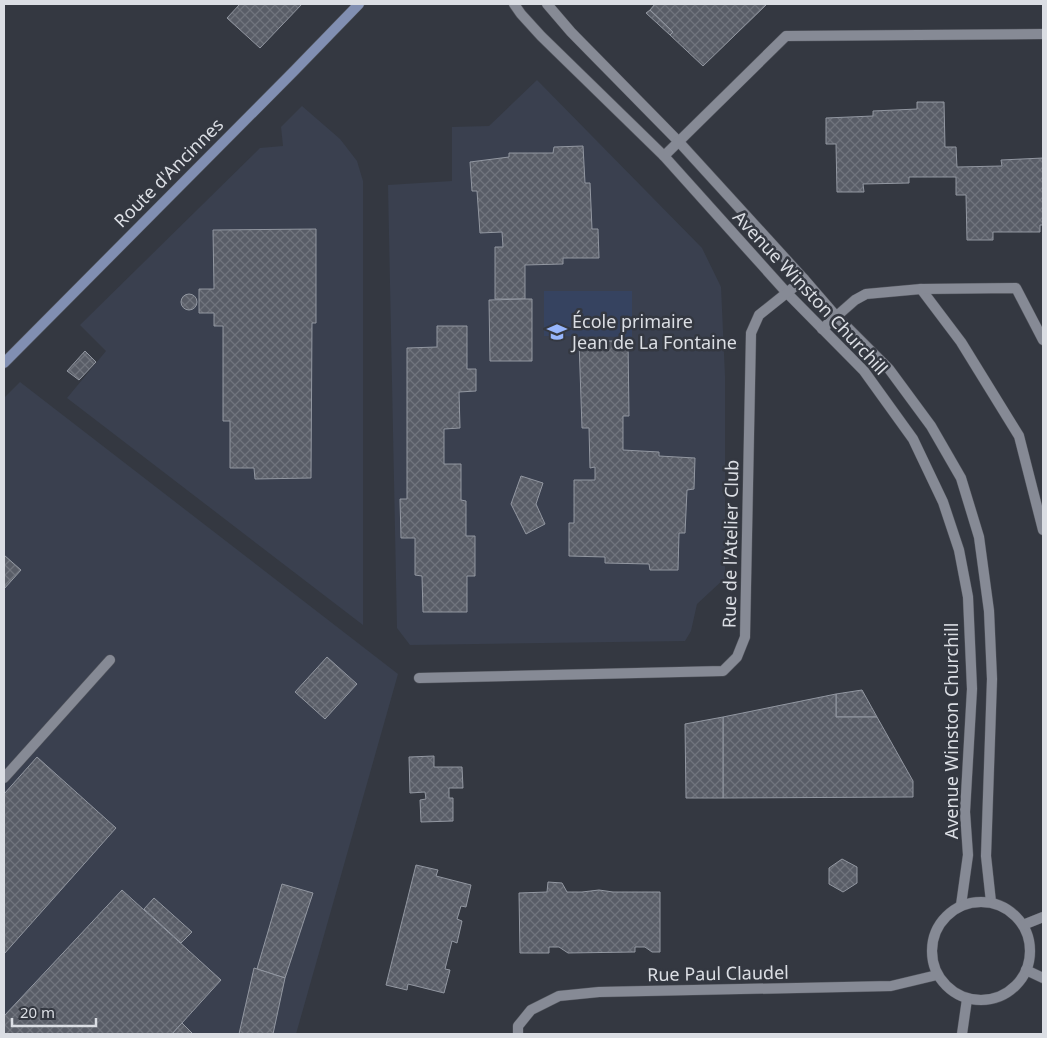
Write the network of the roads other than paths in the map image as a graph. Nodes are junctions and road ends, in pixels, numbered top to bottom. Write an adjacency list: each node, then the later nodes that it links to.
1 (359, 4): 13 (main road, Route d'Ancinnes)
2 (514, 4): 6 (street, Avenue Winston Churchill)
3 (547, 4): 5 (street, Avenue Winston Churchill)
4 (1043, 34): 5 (street)
5 (678, 142): 6 (street); 7 (street, Avenue Winston Churchill)
6 (664, 156): 9 (street, Avenue Winston Churchill)
7 (804, 279): 9 (street, Rue de l'Atelier Club); 10 (street, Avenue Winston Churchill)
8 (921, 290): 10 (street); 12 (street); 14 (street)
9 (788, 293): 11 (street, Avenue Winston Churchill); 16 (street, Rue de l'Atelier Club)
10 (836, 316): 11 (street); 18 (street, Avenue Winston Churchill)
11 (822, 329): 19 (street, Avenue Winston Churchill)
12 (1043, 340)
13 (4, 362)
14 (1043, 530)
15 (110, 660): 17 (street)
16 (419, 678)
17 (4, 778)
18 (991, 902): 19 (street); 21 (street)
19 (962, 905): 23 (street)
20 (1043, 916): 21 (street)
21 (1023, 925): 22 (street)
22 (1026, 970): 24 (street); 25 (street)
23 (937, 975): 25 (street); 26 (street, Rue Paul Claudel)
24 (1043, 978)
25 (967, 999): 27 (street)
26 (518, 1034)
27 (962, 1034)

